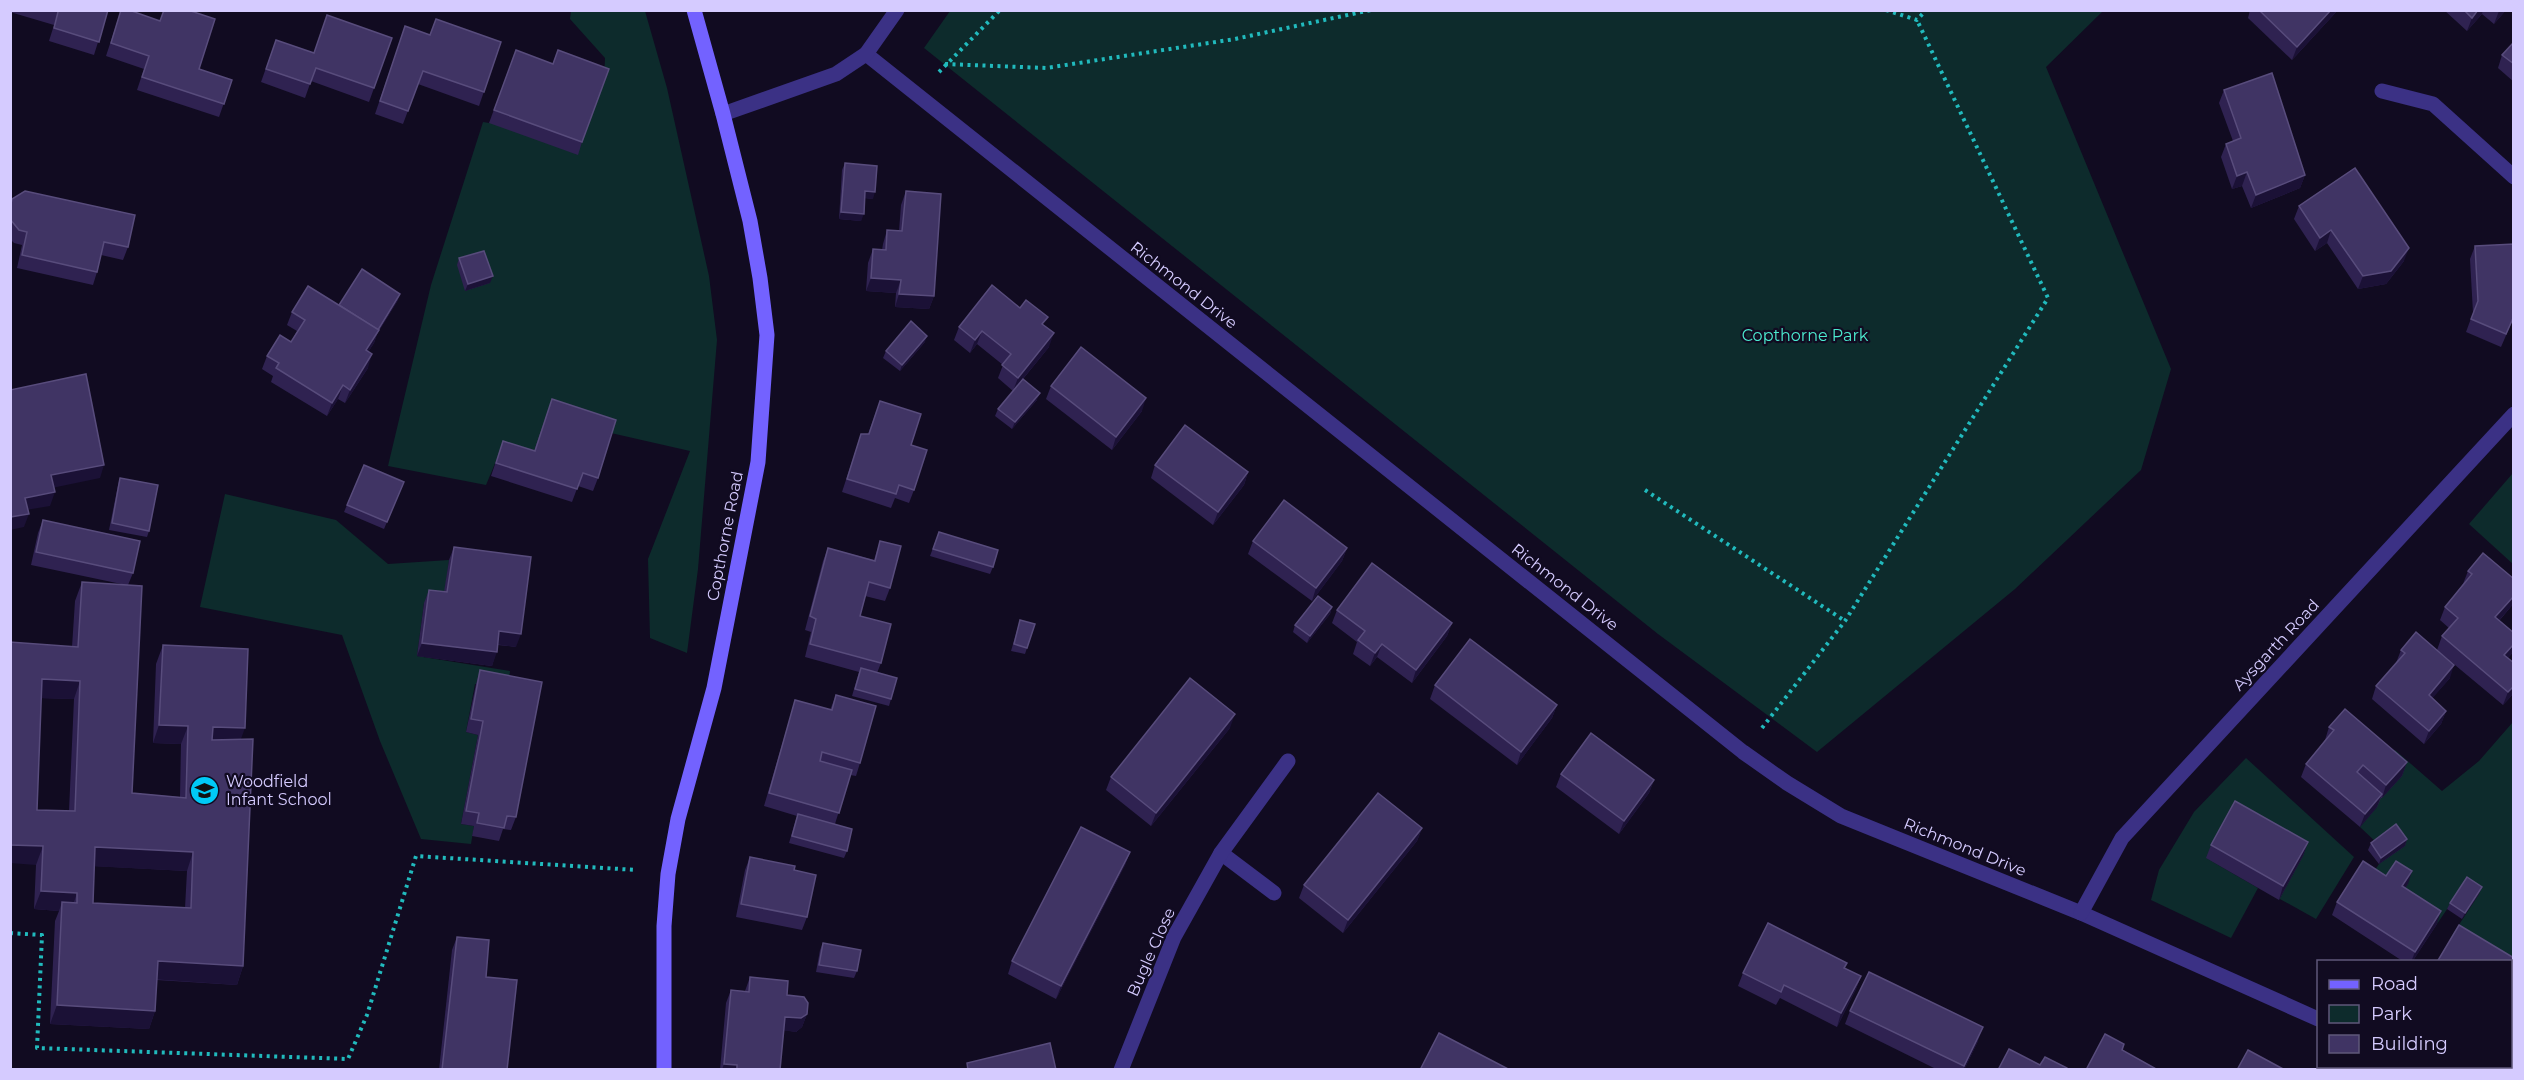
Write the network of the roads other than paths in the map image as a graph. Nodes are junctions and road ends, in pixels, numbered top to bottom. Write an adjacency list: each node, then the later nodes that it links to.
1 (694, 10): 5 (main road, Copthorne Road)
2 (897, 10): 3 (street)
3 (866, 54): 5 (street); 11 (street, Richmond Drive)
4 (2382, 91): 6 (street)
5 (723, 114): 13 (main road, Copthorne Road)
6 (2514, 177)
7 (2514, 414): 11 (street, Aysgarth Road)
8 (1288, 761): 9 (street, Bugle Close)
9 (1221, 853): 10 (street); 14 (street, Bugle Close)
10 (1274, 893)
11 (2080, 913): 12 (street, Richmond Drive)
12 (2317, 1018)
13 (664, 1070)
14 (1121, 1070)

